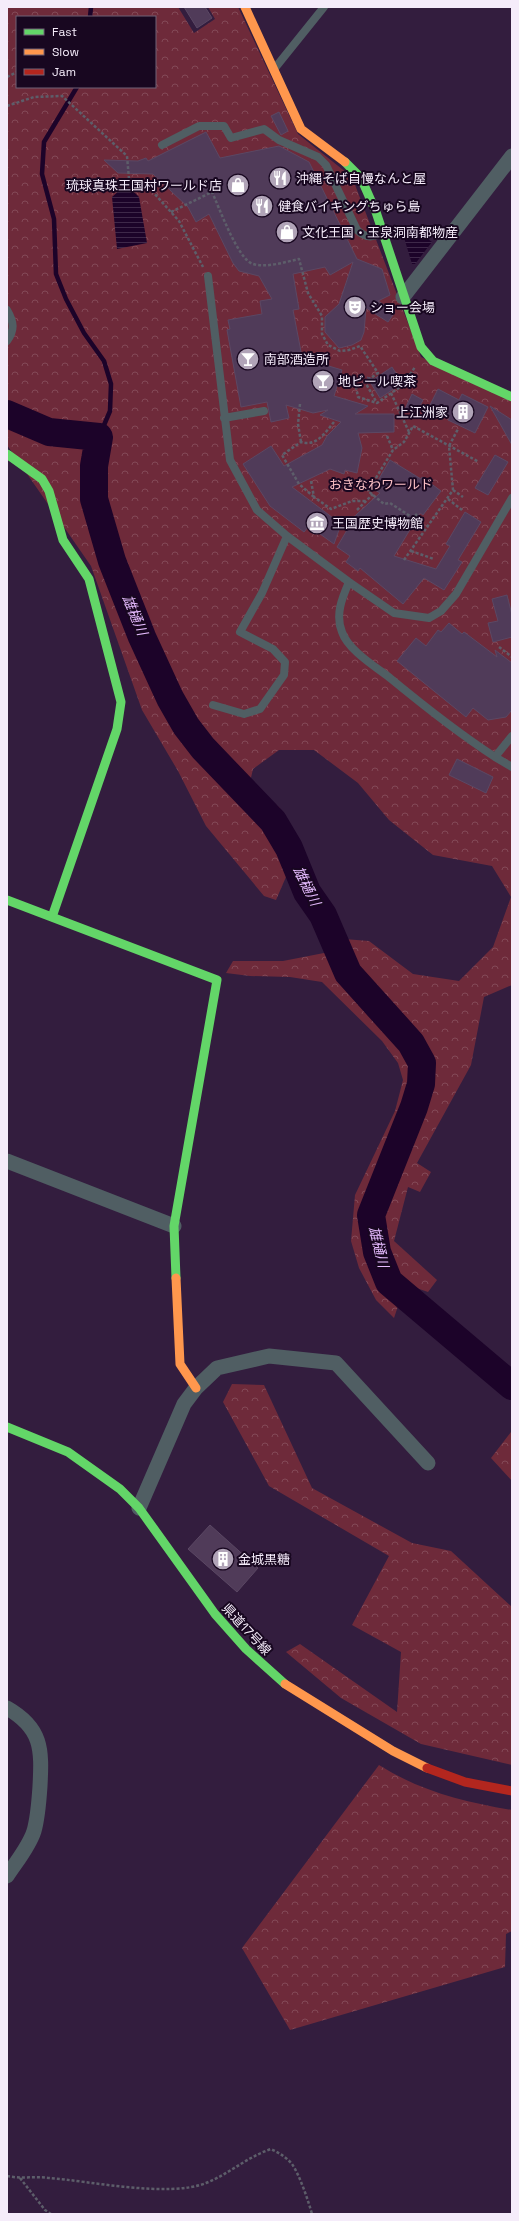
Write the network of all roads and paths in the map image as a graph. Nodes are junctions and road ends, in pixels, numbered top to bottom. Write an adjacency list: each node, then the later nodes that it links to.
1 (245, 7): 3 (street)
2 (324, 7): 3 (lane)
3 (273, 70): 10 (street)
4 (16, 72): 5 (path)
5 (7, 77)
6 (7, 106): 9 (path)
7 (162, 145): 10 (lane)
8 (512, 156): 12 (street)
9 (171, 212): 11 (path); 19 (path)
10 (383, 233): 12 (street)
11 (208, 276): 22 (lane)
12 (403, 297): 18 (street)
13 (7, 310): 14 (lane)
14 (7, 341)
15 (418, 362): 17 (path)
16 (341, 383): 19 (path)
17 (392, 393): 19 (path); 25 (path)
18 (512, 397)
19 (377, 403)
20 (300, 404): 27 (path)
21 (264, 411): 22 (lane)
22 (224, 418): 43 (lane)
23 (334, 422): 27 (path)
24 (458, 429): 28 (path)
25 (410, 432): 28 (path); 29 (path)
26 (388, 436): 29 (path)
27 (301, 442): 35 (path)
28 (449, 446): 31 (path); 33 (path)
29 (393, 450): 34 (path)
30 (7, 454): 56 (street)
31 (479, 462)
32 (311, 481): 35 (path)
33 (453, 490): 36 (path); 37 (path)
34 (372, 494): 39 (path); 42 (path)
35 (314, 497): 39 (path)
36 (463, 497)
37 (448, 499): 41 (path); 44 (path)
38 (512, 499): 47 (lane)
39 (366, 501): 40 (path)
40 (357, 510)
41 (462, 510)
42 (417, 514)
43 (286, 536): 47 (lane); 50 (lane)
44 (411, 550): 45 (path); 46 (path)
45 (434, 559)
46 (404, 560)
47 (349, 582): 53 (lane)
48 (498, 647): 49 (path)
49 (512, 657)
50 (213, 705)
51 (512, 736): 52 (lane)
52 (509, 745): 53 (lane)
53 (496, 757): 54 (lane)
54 (512, 767)
55 (7, 900): 56 (street)
56 (52, 917): 58 (street)
57 (7, 1161): 58 (street)
58 (174, 1226): 59 (street)
59 (196, 1388): 61 (street); 62 (street)
60 (7, 1427): 62 (street, 県道17号線)
61 (428, 1463)
62 (139, 1508): 64 (street, 県道17号線)
63 (7, 1708): 65 (street)
64 (512, 1791)
65 (7, 1876)
66 (7, 2176): 67 (path)
67 (20, 2178): 68 (path); 69 (path)
68 (51, 2214)
69 (312, 2214)

